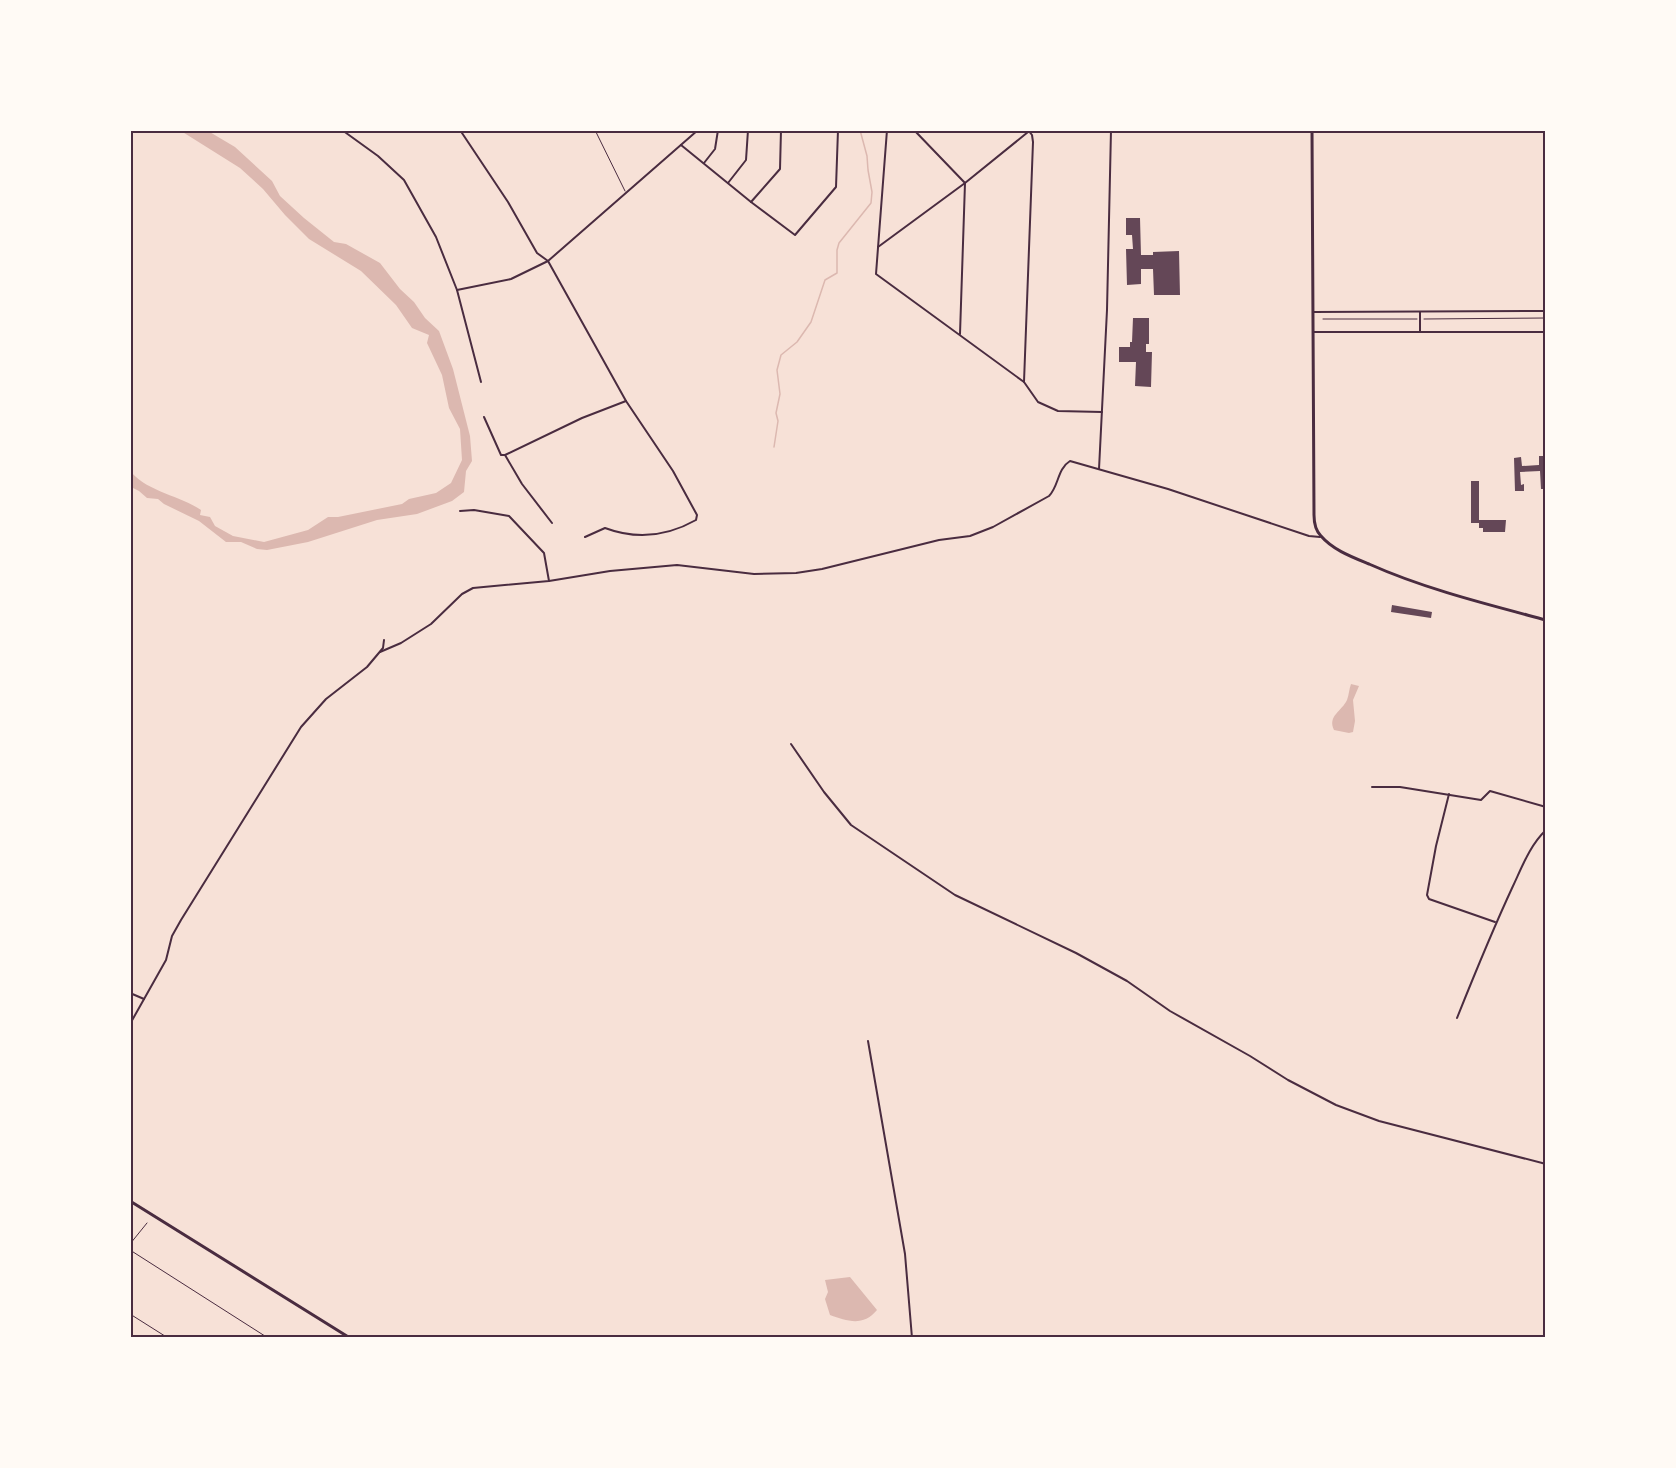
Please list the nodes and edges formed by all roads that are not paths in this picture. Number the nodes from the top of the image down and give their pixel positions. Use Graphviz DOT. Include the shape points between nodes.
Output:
graph roads {
  1 [pos="342,130"];
  2 [pos="460,130"];
  3 [pos="595,130"];
  4 [pos="698,130"];
  5 [pos="718,130"];
  6 [pos="748,130"];
  7 [pos="781,130"];
  8 [pos="838,130"];
  9 [pos="887,130"];
  10 [pos="914,130"];
  11 [pos="1111,130"];
  12 [pos="1312,130"];
  13 [pos="1029,131"];
  14 [pos="681,145"];
  15 [pos="704,163"];
  16 [pos="728,183"];
  17 [pos="965,183"];
  18 [pos="626,193"];
  19 [pos="751,202"];
  20 [pos="878,246"];
  21 [pos="548,261"];
  22 [pos="457,290"];
  23 [pos="1545,311"];
  24 [pos="1313,312"];
  25 [pos="1420,312"];
  26 [pos="1313,332"];
  27 [pos="1420,332"];
  28 [pos="1545,332"];
  29 [pos="960,336"];
  30 [pos="481,382"];
  31 [pos="1024,382"];
  32 [pos="626,401"];
  33 [pos="1102,412"];
  34 [pos="484,417"];
  35 [pos="505,455"];
  36 [pos="1099,468"];
  37 [pos="460,511"];
  38 [pos="552,523"];
  39 [pos="585,537"];
  40 [pos="1321,537"];
  41 [pos="549,581"];
  42 [pos="1545,620"];
  43 [pos="384,640"];
  44 [pos="380,652"];
  45 [pos="791,744"];
  46 [pos="1372,787"];
  47 [pos="1449,794"];
  48 [pos="1545,807"];
  49 [pos="1545,831"];
  50 [pos="1496,922"];
  51 [pos="130,993"];
  52 [pos="144,999"];
  53 [pos="1457,1018"];
  54 [pos="130,1024"];
  55 [pos="868,1041"];
  56 [pos="1545,1164"];
  57 [pos="130,1201"];
  58 [pos="147,1223"];
  59 [pos="130,1244"];
  60 [pos="130,1250"];
  61 [pos="130,1314"];
  62 [pos="168,1338"];
  63 [pos="268,1338"];
  64 [pos="350,1338"];
  65 [pos="912,1338"];
  1 -- 22 [label="street" via="404,180 436,237"];
  2 -- 21 [label="street" via="537,253"];
  3 -- 18 [label="lane"];
  4 -- 14 [label="street"];
  5 -- 15 [label="street" via="715,149"];
  6 -- 16 [label="street" via="746,160"];
  7 -- 19 [label="street" via="780,170"];
  8 -- 19 [label="street" via="836,187 795,236"];
  9 -- 20 [label="street"];
  10 -- 17 [label="street"];
  11 -- 33 [label="street"];
  12 -- 24 [label="main road"];
  13 -- 17 [label="street"];
  13 -- 31 [label="street" via="1033,142"];
  14 -- 15 [label="street"];
  14 -- 18 [label="street"];
  15 -- 16 [label="street"];
  16 -- 19 [label="street"];
  17 -- 20 [label="street"];
  17 -- 29 [label="street"];
  18 -- 21 [label="street"];
  20 -- 29 [label="street" via="876,274"];
  21 -- 22 [label="street" via="511,279"];
  21 -- 32 [label="street"];
  22 -- 30 [label="street"];
  23 -- 25 [label="street"];
  24 -- 25 [label="street"];
  24 -- 26 [label="main road"];
  25 -- 27 [label="street"];
  26 -- 27 [label="street"];
  26 -- 40 [label="main road" via="1314,523"];
  27 -- 28 [label="street"];
  29 -- 31 [label="street"];
  31 -- 33 [label="street" via="1038,402 1058,411"];
  32 -- 35 [label="street"];
  32 -- 39 [label="street" via="674,471 696,520 659,534 633,536 605,528"];
  33 -- 36 [label="street"];
  34 -- 35 [label="street" via="501,455"];
  35 -- 38 [label="street"];
  36 -- 40 [label="street"];
  36 -- 41 [label="street" via="1070,461 1062,468 1056,489 1049,496 982,532 822,569 754,574 680,565"];
  37 -- 41 [label="street" via="508,516 544,553"];
  40 -- 42 [label="main road" via="1347,555 1414,583"];
  41 -- 44 [label="street" via="473,588 430,624"];
  43 -- 44 [label="street"];
  44 -- 52 [label="street" via="326,699 301,728 181,920 166,960"];
  45 -- 56 [label="street" via="851,825 955,895 1127,981 1170,1011 1296,1085 1379,1121"];
  46 -- 47 [label="street"];
  47 -- 48 [label="street" via="1481,800 1490,791"];
  47 -- 50 [label="street" via="1427,896"];
  49 -- 50 [label="street" via="1525,860"];
  50 -- 53 [label="street"];
  51 -- 52 [label="street"];
  52 -- 54 [label="street"];
  55 -- 65 [label="street" via="905,1254"];
  57 -- 64 [label="main road"];
  58 -- 59 [label="lane"];
  60 -- 63 [label="lane"];
  61 -- 62 [label="lane"];
}
